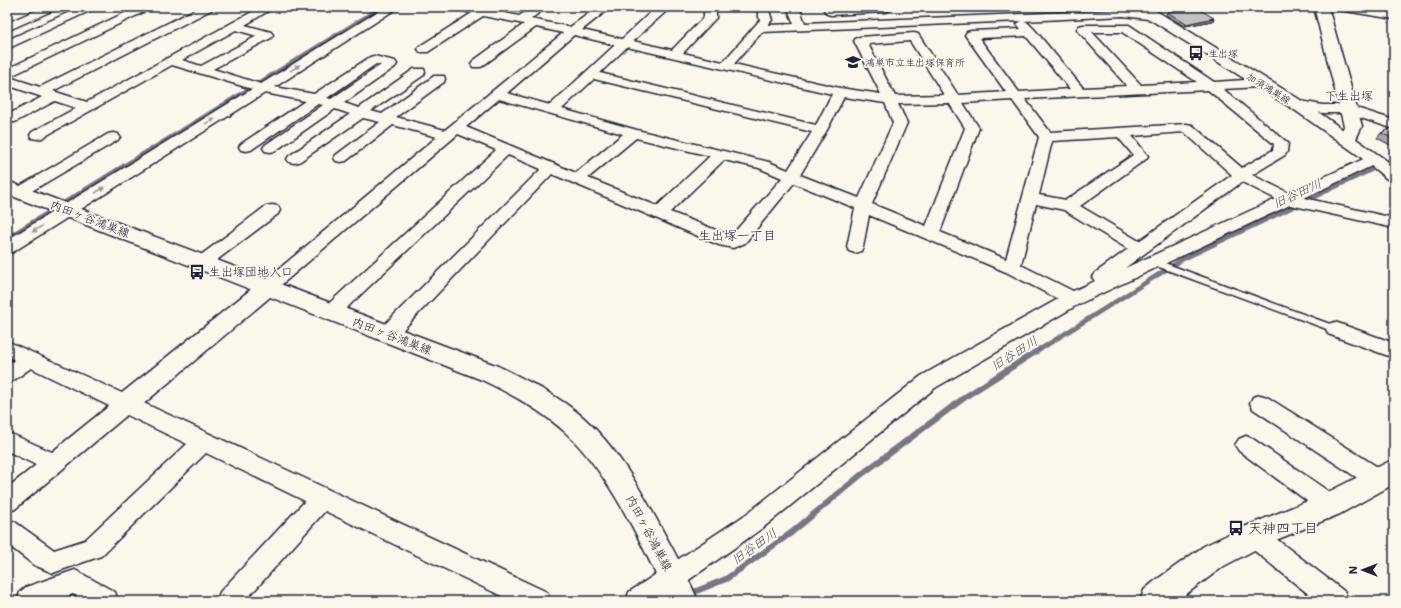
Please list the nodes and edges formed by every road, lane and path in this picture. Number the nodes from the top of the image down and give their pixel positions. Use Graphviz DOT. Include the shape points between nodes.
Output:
graph roads {
  1 [pos="52,7"];
  2 [pos="90,7"];
  3 [pos="146,7"];
  4 [pos="209,7"];
  5 [pos="241,7"];
  6 [pos="372,7"];
  7 [pos="393,7"];
  8 [pos="458,7"];
  9 [pos="540,7"];
  10 [pos="605,7"];
  11 [pos="665,7"];
  12 [pos="710,7"];
  13 [pos="762,7"];
  14 [pos="793,7"];
  15 [pos="828,7"];
  16 [pos="1140,7"];
  17 [pos="1321,7"];
  18 [pos="1340,7"];
  19 [pos="884,8"];
  20 [pos="265,9"];
  21 [pos="484,9"];
  22 [pos="361,14"];
  23 [pos="1394,16"];
  24 [pos="1017,17"];
  25 [pos="1156,17"];
  26 [pos="528,22"];
  27 [pos="893,23"];
  28 [pos="234,26"];
  29 [pos="7,27"];
  30 [pos="801,27"];
  31 [pos="757,29"];
  32 [pos="572,31"];
  33 [pos="1030,32"];
  34 [pos="623,42"];
  35 [pos="7,45"];
  36 [pos="424,49"];
  37 [pos="675,54"];
  38 [pos="171,61"];
  39 [pos="477,64"];
  40 [pos="726,66"];
  41 [pos="203,70"];
  42 [pos="419,72"];
  43 [pos="7,74"];
  44 [pos="590,74"];
  45 [pos="439,79"];
  46 [pos="7,81"];
  47 [pos="1260,83"];
  48 [pos="1210,85"];
  49 [pos="23,86"];
  50 [pos="262,88"];
  51 [pos="1137,89"];
  52 [pos="840,92"];
  53 [pos="1079,92"];
  54 [pos="7,94"];
  55 [pos="47,94"];
  56 [pos="496,94"];
  57 [pos="1016,96"];
  58 [pos="317,99"];
  59 [pos="954,99"];
  60 [pos="890,100"];
  61 [pos="334,103"];
  62 [pos="1295,104"];
  63 [pos="88,107"];
  64 [pos="1347,109"];
  65 [pos="553,110"];
  66 [pos="361,113"];
  67 [pos="10,120"];
  68 [pos="388,120"];
  69 [pos="1394,125"];
  70 [pos="820,130"];
  71 [pos="451,131"];
  72 [pos="1122,132"];
  73 [pos="633,133"];
  74 [pos="37,135"];
  75 [pos="113,137"];
  76 [pos="1046,137"];
  77 [pos="1348,139"];
  78 [pos="246,147"];
  79 [pos="270,148"];
  80 [pos="506,149"];
  81 [pos="721,154"];
  82 [pos="341,158"];
  83 [pos="294,159"];
  84 [pos="1375,159"];
  85 [pos="550,168"];
  86 [pos="1241,175"];
  87 [pos="1394,175"];
  88 [pos="792,176"];
  89 [pos="578,179"];
  90 [pos="14,190"];
  91 [pos="1030,198"];
  92 [pos="1289,200"];
  93 [pos="862,206"];
  94 [pos="1069,206"];
  95 [pos="272,210"];
  96 [pos="67,211"];
  97 [pos="659,213"];
  98 [pos="1394,223"];
  99 [pos="931,234"];
  100 [pos="855,247"];
  101 [pos="7,248"];
  102 [pos="1140,249"];
  103 [pos="203,262"];
  104 [pos="1154,262"];
  105 [pos="1012,268"];
  106 [pos="268,287"];
  107 [pos="1073,299"];
  108 [pos="330,312"];
  109 [pos="1335,329"];
  110 [pos="387,334"];
  111 [pos="7,348"];
  112 [pos="1394,351"];
  113 [pos="30,359"];
  114 [pos="7,375"];
  115 [pos="1260,403"];
  116 [pos="126,404"];
  117 [pos="7,441"];
  118 [pos="204,441"];
  119 [pos="1246,445"];
  120 [pos="54,463"];
  121 [pos="1386,475"];
  122 [pos="322,498"];
  123 [pos="7,502"];
  124 [pos="1330,505"];
  125 [pos="7,530"];
  126 [pos="1254,536"];
  127 [pos="673,578"];
  128 [pos="29,601"];
  129 [pos="106,601"];
  130 [pos="229,601"];
  131 [pos="538,601"];
  132 [pos="638,601"];
  133 [pos="683,601"];
  134 [pos="1155,601"];
  135 [pos="1336,601"];
  1 -- 29 [label="street"];
  2 -- 35 [label="street"];
  3 -- 43 [label="street"];
  4 -- 55 [label="street"];
  5 -- 20 [label="street"];
  6 -- 22 [label="street"];
  50 -- 7 [label="street, one-way"];
  8 -- 21 [label="street"];
  9 -- 26 [label="street"];
  10 -- 32 [label="street"];
  11 -- 34 [label="street"];
  12 -- 37 [label="street" via="710,18"];
  13 -- 31 [label="street" via="766,20"];
  14 -- 30 [label="street"];
  15 -- 19 [label="street" via="831,12"];
  16 -- 25 [label="main road, 加須鴻巣線"];
  17 -- 64 [label="main road"];
  18 -- 23 [label="street"];
  19 -- 27 [label="street"];
  20 -- 28 [label="street"];
  21 -- 26 [label="street"];
  21 -- 36 [label="street"];
  24 -- 25 [label="street" via="1123,13"];
  24 -- 27 [label="street"];
  24 -- 33 [label="street"];
  25 -- 47 [label="main road, 加須鴻巣線"];
  26 -- 32 [label="street"];
  26 -- 39 [label="street"];
  27 -- 30 [label="street"];
  28 -- 38 [label="street"];
  28 -- 41 [label="street" via="267,35"];
  30 -- 31 [label="street"];
  31 -- 40 [label="street"];
  32 -- 34 [label="street"];
  32 -- 56 [label="street"];
  33 -- 53 [label="street"];
  33 -- 57 [label="street" via="971,35"];
  34 -- 37 [label="street"];
  34 -- 44 [label="street"];
  37 -- 40 [label="street"];
  38 -- 41 [label="street"];
  38 -- 63 [label="street"];
  40 -- 52 [label="street"];
  41 -- 50 [label="street"];
  42 -- 66 [label="street"];
  44 -- 65 [label="street"];
  44 -- 70 [label="street"];
  45 -- 68 [label="street"];
  46 -- 49 [label="street"];
  47 -- 48 [label="street"];
  47 -- 62 [label="main road, 加須鴻巣線"];
  48 -- 51 [label="street"];
  48 -- 51 [label="street" via="1125,28 1083,29"];
  48 -- 86 [label="street" via="1281,143 1280,152"];
  49 -- 54 [label="street"];
  49 -- 55 [label="street"];
  50 -- 58 [label="street"];
  96 -- 50 [label="street, one-way"];
  51 -- 53 [label="street"];
  52 -- 60 [label="street"];
  52 -- 70 [label="street"];
  53 -- 57 [label="street"];
  55 -- 63 [label="street"];
  55 -- 67 [label="street"];
  56 -- 65 [label="street"];
  56 -- 71 [label="street"];
  57 -- 59 [label="street"];
  57 -- 76 [label="street"];
  58 -- 61 [label="street"];
  58 -- 61 [label="street" via="374,60 391,64"];
  58 -- 78 [label="street"];
  59 -- 60 [label="street"];
  59 -- 60 [label="street" via="914,38 860,41"];
  59 -- 99 [label="street" via="972,128"];
  60 -- 93 [label="street" via="900,123"];
  61 -- 66 [label="street"];
  61 -- 79 [label="street"];
  62 -- 64 [label="street" via="1322,109"];
  62 -- 77 [label="main road, 加須鴻巣線"];
  63 -- 74 [label="street"];
  64 -- 69 [label="street"];
  64 -- 77 [label="main road" via="1353,126"];
  65 -- 73 [label="street"];
  66 -- 68 [label="street"];
  66 -- 83 [label="street"];
  68 -- 71 [label="street"];
  68 -- 82 [label="street"];
  70 -- 88 [label="street"];
  71 -- 80 [label="street"];
  71 -- 106 [label="street"];
  72 -- 76 [label="street"];
  72 -- 86 [label="street" via="1187,128"];
  72 -- 94 [label="street" via="1141,156"];
  73 -- 81 [label="street"];
  73 -- 89 [label="street"];
  75 -- 90 [label="street"];
  76 -- 91 [label="street"];
  77 -- 84 [label="main road, 加須鴻巣線"];
  80 -- 85 [label="street"];
  80 -- 108 [label="street"];
  81 -- 88 [label="street" via="764,165"];
  81 -- 97 [label="street"];
  84 -- 87 [label="main road, 加須鴻巣線"];
  84 -- 92 [label="street"];
  85 -- 89 [label="street"];
  85 -- 110 [label="street"];
  86 -- 92 [label="street"];
  86 -- 102 [label="street"];
  88 -- 93 [label="street"];
  88 -- 97 [label="street" via="739,240 733,242"];
  89 -- 97 [label="street"];
  90 -- 96 [label="main road, 内田ヶ谷鴻巣線"];
  91 -- 94 [label="street"];
  91 -- 105 [label="street"];
  92 -- 98 [label="street"];
  92 -- 104 [label="street"];
  93 -- 99 [label="street"];
  93 -- 100 [label="street"];
  94 -- 102 [label="street"];
  95 -- 103 [label="street"];
  96 -- 101 [label="street, one-way"];
  96 -- 103 [label="main road, 内田ヶ谷鴻巣線"];
  99 -- 105 [label="street"];
  102 -- 107 [label="street"];
  103 -- 106 [label="main road, 内田ヶ谷鴻巣線"];
  104 -- 107 [label="street"];
  104 -- 109 [label="lane"];
  105 -- 107 [label="street"];
  106 -- 108 [label="main road, 内田ヶ谷鴻巣線"];
  106 -- 116 [label="main road"];
  107 -- 127 [label="street" via="928,382 756,520"];
  108 -- 110 [label="main road, 内田ヶ谷鴻巣線"];
  109 -- 112 [label="street"];
  110 -- 127 [label="main road, 内田ヶ谷鴻巣線" via="490,373 529,393 562,415 604,458 624,486"];
  111 -- 113 [label="street"];
  113 -- 114 [label="street"];
  113 -- 116 [label="street"];
  115 -- 121 [label="street"];
  116 -- 118 [label="street"];
  116 -- 120 [label="street"];
  117 -- 120 [label="street"];
  118 -- 122 [label="street"];
  118 -- 125 [label="street" via="93,548 53,562 42,557"];
  119 -- 124 [label="street"];
  120 -- 123 [label="street"];
  121 -- 124 [label="main road"];
  122 -- 130 [label="street"];
  122 -- 131 [label="street"];
  124 -- 126 [label="main road"];
  126 -- 134 [label="main road" via="1214,556"];
  126 -- 135 [label="street"];
  127 -- 132 [label="street"];
  127 -- 133 [label="main road, 内田ヶ谷鴻巣線"];
  128 -- 129 [label="street" via="35,596 75,582"];
}
